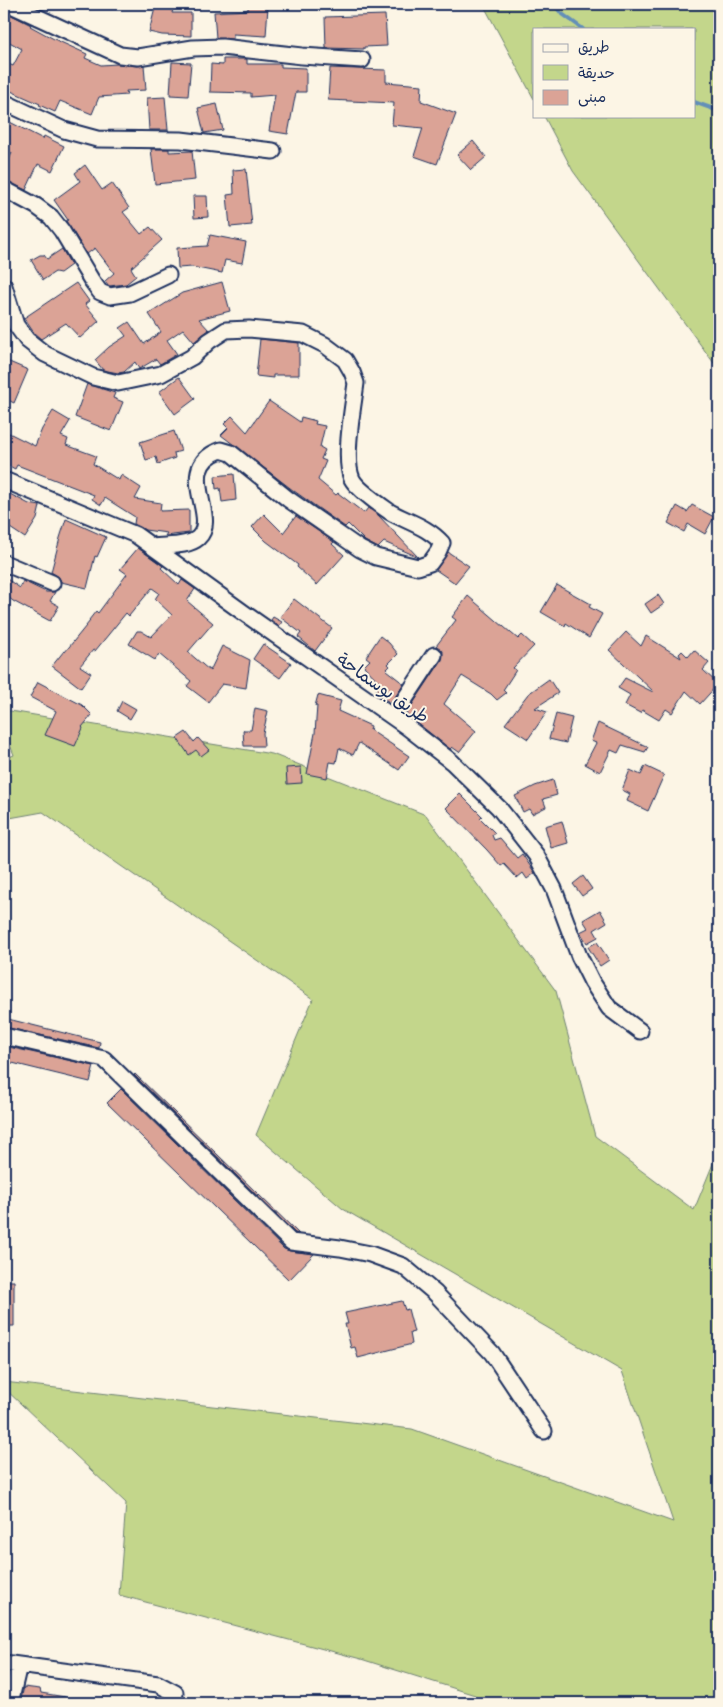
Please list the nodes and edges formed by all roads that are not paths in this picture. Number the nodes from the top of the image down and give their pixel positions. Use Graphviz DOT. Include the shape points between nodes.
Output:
graph roads {
  1 [pos="9,4"];
  2 [pos="362,60"];
  3 [pos="4,102"];
  4 [pos="274,151"];
  5 [pos="4,189"];
  6 [pos="168,275"];
  7 [pos="4,286"];
  8 [pos="4,480"];
  9 [pos="153,547"];
  10 [pos="4,563"];
  11 [pos="52,583"];
  12 [pos="434,655"];
  13 [pos="393,717"];
  14 [pos="640,1030"];
  15 [pos="4,1036"];
  16 [pos="544,1431"];
  17 [pos="11,1664"];
  18 [pos="10,1703"];
  19 [pos="174,1703"];
  1 -- 2 [label="street" via="120,55 138,57 192,48 222,47"];
  3 -- 4 [label="street" via="64,130 96,139 181,140"];
  5 -- 6 [label="street" via="51,217 100,292 110,296 130,293"];
  7 -- 9 [label="street" via="16,325 27,340 45,354 93,377 118,383 162,374 192,357 226,330 303,334 325,345 345,360 356,383 348,462 353,480 390,511 434,534 442,543 430,563 418,567 376,557 288,499 231,453 221,450 210,454 201,463 198,477 205,527 198,538 187,543"];
  8 -- 9 [label="street, طريق بوسماحة" via="136,535"];
  9 -- 13 [label="street, طريق بوسماحة"];
  10 -- 11 [label="street"];
  12 -- 13 [label="street"];
  13 -- 14 [label="street, طريق بوسماحة" via="452,762 498,808 536,855 554,889 592,982 609,1008"];
  15 -- 16 [label="street" via="104,1059 291,1242 370,1254 403,1266 435,1293 492,1353"];
  17 -- 18 [label="street"];
  17 -- 19 [label="street" via="158,1684 175,1693"];
}
